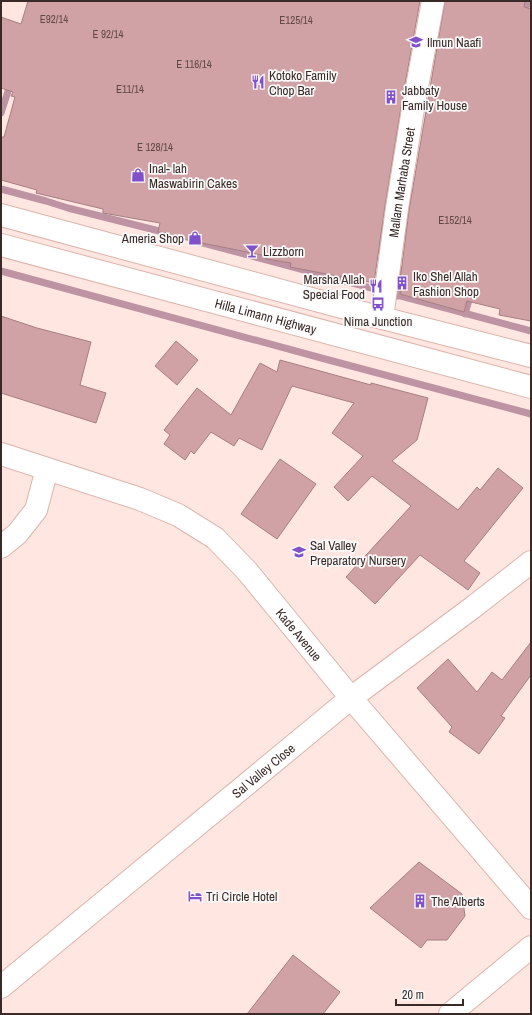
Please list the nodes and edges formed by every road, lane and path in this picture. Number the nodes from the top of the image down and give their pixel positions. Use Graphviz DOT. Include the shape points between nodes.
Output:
graph roads {
  1 [pos="433,1"];
  2 [pos="1,215"];
  3 [pos="1,245"];
  4 [pos="382,318"];
  5 [pos="531,356"];
  6 [pos="531,387"];
  7 [pos="1,454"];
  8 [pos="47,469"];
  9 [pos="1,547"];
  10 [pos="531,562"];
  11 [pos="351,698"];
  12 [pos="531,908"];
  13 [pos="531,947"];
  14 [pos="1,987"];
  15 [pos="450,1014"];
  1 -- 4 [label="street, Mallam Marhaba Street" via="414,103"];
  2 -- 4 [label="street"];
  3 -- 6 [label="street, Hilla Limann Highway"];
  4 -- 5 [label="street"];
  7 -- 8 [label="street, Kade Avenue"];
  8 -- 9 [label="street" via="36,510 17,534"];
  8 -- 11 [label="street, Kade Avenue" via="140,499 178,515 215,538 247,572"];
  10 -- 11 [label="street, Sal Valley Close"];
  11 -- 12 [label="street, Kade Avenue"];
  11 -- 14 [label="street, Sal Valley Close"];
  13 -- 15 [label="street"];
}
